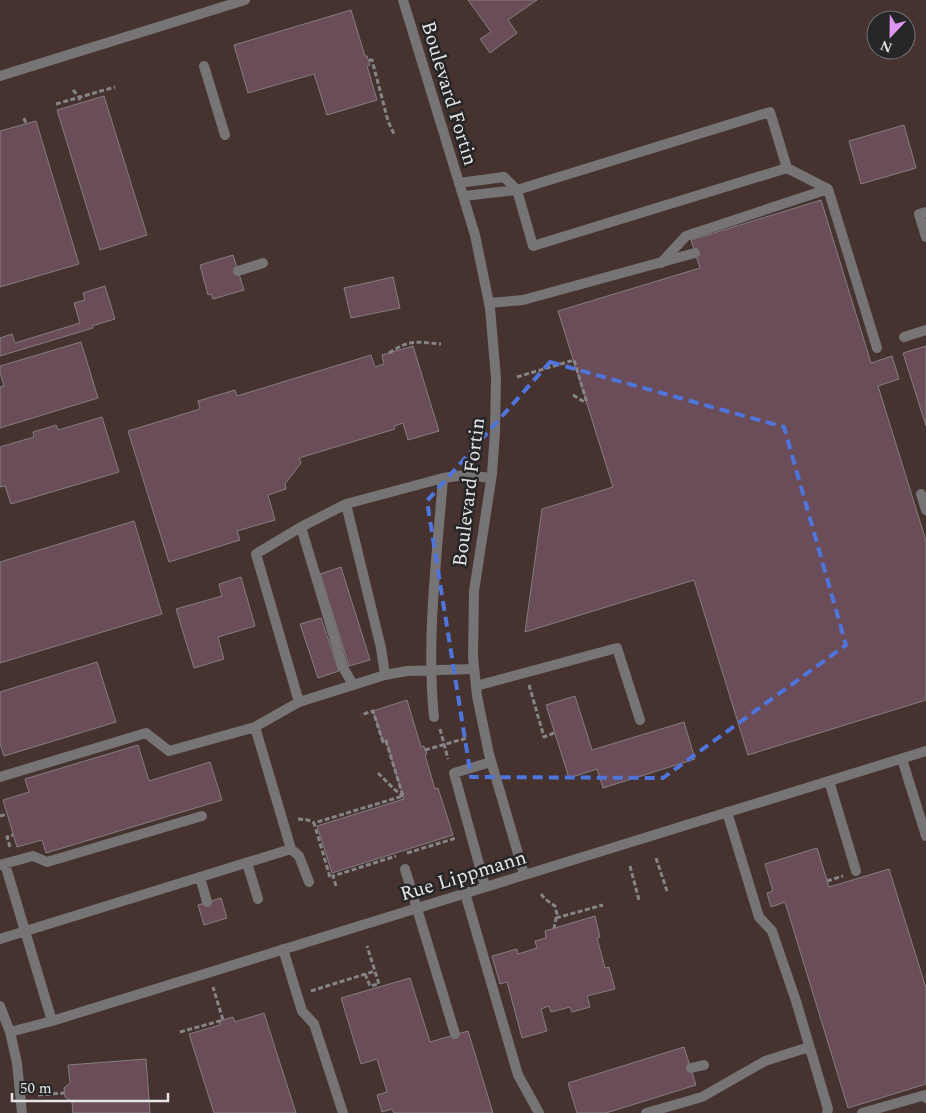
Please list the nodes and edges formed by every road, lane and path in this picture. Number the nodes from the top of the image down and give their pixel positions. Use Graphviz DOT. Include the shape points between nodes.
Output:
graph roads {
  1 [pos="245,0"];
  2 [pos="403,0"];
  3 [pos="369,60"];
  4 [pos="204,66"];
  5 [pos="0,76"];
  6 [pos="115,88"];
  7 [pos="73,90"];
  8 [pos="79,97"];
  9 [pos="80,103"];
  10 [pos="56,104"];
  11 [pos="24,118"];
  12 [pos="26,124"];
  13 [pos="394,134"];
  14 [pos="225,135"];
  15 [pos="787,168"];
  16 [pos="459,182"];
  17 [pos="828,189"];
  18 [pos="517,190"];
  19 [pos="464,196"];
  20 [pos="926,212"];
  21 [pos="926,238"];
  22 [pos="695,253"];
  23 [pos="263,263"];
  24 [pos="661,263"];
  25 [pos="238,271"];
  26 [pos="489,303"];
  27 [pos="926,330"];
  28 [pos="904,337"];
  29 [pos="441,344"];
  30 [pos="877,348"];
  31 [pos="389,353"];
  32 [pos="517,377"];
  33 [pos="574,395"];
  34 [pos="443,478"];
  35 [pos="491,478"];
  36 [pos="921,494"];
  37 [pos="346,504"];
  38 [pos="926,510"];
  39 [pos="301,527"];
  40 [pos="474,669"];
  41 [pos="431,671"];
  42 [pos="526,674"];
  43 [pos="385,675"];
  44 [pos="353,685"];
  45 [pos="476,686"];
  46 [pos="300,702"];
  47 [pos="361,714"];
  48 [pos="640,720"];
  49 [pos="436,721"];
  50 [pos="255,726"];
  51 [pos="554,733"];
  52 [pos="467,738"];
  53 [pos="444,744"];
  54 [pos="425,750"];
  55 [pos="926,751"];
  56 [pos="902,758"];
  57 [pos="448,759"];
  58 [pos="491,762"];
  59 [pos="378,773"];
  60 [pos="0,777"];
  61 [pos="829,781"];
  62 [pos="403,796"];
  63 [pos="727,812"];
  64 [pos="0,814"];
  65 [pos="7,814"];
  66 [pos="202,816"];
  67 [pos="13,835"];
  68 [pos="926,836"];
  69 [pos="453,839"];
  70 [pos="10,849"];
  71 [pos="291,849"];
  72 [pos="656,858"];
  73 [pos="247,862"];
  74 [pos="3,864"];
  75 [pos="630,866"];
  76 [pos="405,868"];
  77 [pos="856,871"];
  78 [pos="524,874"];
  79 [pos="330,876"];
  80 [pos="842,876"];
  81 [pos="200,877"];
  82 [pos="827,881"];
  83 [pos="309,882"];
  84 [pos="336,886"];
  85 [pos="485,886"];
  86 [pos="465,892"];
  87 [pos="667,892"];
  88 [pos="541,894"];
  89 [pos="258,899"];
  90 [pos="639,900"];
  91 [pos="207,902"];
  92 [pos="603,905"];
  93 [pos="417,907"];
  94 [pos="556,918"];
  95 [pos="554,928"];
  96 [pos="25,932"];
  97 [pos="0,939"];
  98 [pos="368,946"];
  99 [pos="283,949"];
  100 [pos="375,971"];
  101 [pos="366,974"];
  102 [pos="308,992"];
  103 [pos="215,994"];
  104 [pos="1,1011"];
  105 [pos="52,1021"];
  106 [pos="10,1032"];
  107 [pos="180,1032"];
  108 [pos="455,1034"];
  109 [pos="810,1047"];
  110 [pos="704,1064"];
  111 [pos="691,1068"];
  112 [pos="64,1093"];
  113 [pos="38,1095"];
  114 [pos="926,1098"];
  115 [pos="658,1111"];
  116 [pos="22,1113"];
  117 [pos="343,1113"];
  118 [pos="539,1113"];
  119 [pos="646,1113"];
  120 [pos="827,1113"];
  121 [pos="862,1113"];
  1 -- 5 [label="street"];
  2 -- 16 [label="street, Boulevard Fortin"];
  3 -- 13 [label="path" via="372,60"];
  4 -- 14 [label="street"];
  6 -- 8 [label="path"];
  7 -- 8 [label="path"];
  8 -- 9 [label="path"];
  8 -- 10 [label="path"];
  11 -- 12 [label="path"];
  15 -- 17 [label="street"];
  15 -- 18 [label="street" via="770,112"];
  15 -- 18 [label="street" via="533,246"];
  16 -- 18 [label="street" via="504,177"];
  16 -- 19 [label="street, Boulevard Fortin"];
  17 -- 24 [label="street" via="686,236"];
  17 -- 30 [label="street"];
  18 -- 19 [label="street"];
  19 -- 26 [label="street, Boulevard Fortin"];
  20 -- 21 [label="street" via="919,214"];
  22 -- 24 [label="street"];
  23 -- 25 [label="street"];
  24 -- 26 [label="street" via="523,300"];
  26 -- 35 [label="street, Boulevard Fortin" via="496,388"];
  27 -- 28 [label="street"];
  29 -- 31 [label="path" via="413,341"];
  32 -- 33 [label="path" via="574,360 587,403"];
  34 -- 35 [label="street" via="465,475"];
  34 -- 37 [label="street"];
  34 -- 41 [label="street"];
  35 -- 40 [label="street, Boulevard Fortin" via="474,591"];
  36 -- 38 [label="street"];
  37 -- 39 [label="street"];
  37 -- 43 [label="street"];
  39 -- 44 [label="street" via="343,667"];
  39 -- 46 [label="street" via="256,554"];
  40 -- 41 [label="street"];
  40 -- 45 [label="street, Boulevard Fortin"];
  41 -- 43 [label="street"];
  41 -- 49 [label="street"];
  42 -- 45 [label="street"];
  42 -- 48 [label="street" via="617,648"];
  42 -- 51 [label="path" via="544,736"];
  43 -- 44 [label="street"];
  44 -- 46 [label="street"];
  45 -- 58 [label="street, Boulevard Fortin"];
  46 -- 50 [label="street"];
  47 -- 62 [label="path" via="373,711"];
  49 -- 53 [label="path"];
  50 -- 60 [label="street" via="169,751 146,733"];
  50 -- 71 [label="street"];
  52 -- 53 [label="path"];
  53 -- 54 [label="path"];
  53 -- 57 [label="path"];
  55 -- 56 [label="street, Rue Lippmann"];
  56 -- 61 [label="street, Rue Lippmann"];
  56 -- 68 [label="street"];
  58 -- 78 [label="street, Boulevard Fortin"];
  58 -- 85 [label="street" via="454,774"];
  59 -- 62 [label="path"];
  61 -- 63 [label="street, Rue Lippmann"];
  61 -- 77 [label="street"];
  62 -- 79 [label="path" via="314,823"];
  63 -- 78 [label="street, Rue Lippmann"];
  63 -- 109 [label="street" via="759,917 772,931"];
  64 -- 65 [label="path"];
  66 -- 74 [label="street" via="47,862 33,856"];
  67 -- 70 [label="path" via="7,837"];
  69 -- 84 [label="path" via="333,876"];
  71 -- 73 [label="street"];
  71 -- 83 [label="street" via="299,856"];
  72 -- 87 [label="path"];
  73 -- 81 [label="street"];
  73 -- 89 [label="street"];
  74 -- 96 [label="street"];
  75 -- 90 [label="path"];
  76 -- 93 [label="street"];
  78 -- 85 [label="street, Rue Lippmann"];
  80 -- 82 [label="path"];
  81 -- 91 [label="street"];
  81 -- 96 [label="street"];
  85 -- 86 [label="street, Rue Lippmann"];
  86 -- 93 [label="street, Rue Lippmann"];
  86 -- 118 [label="street" via="518,1075"];
  88 -- 94 [label="path" via="555,906"];
  92 -- 94 [label="path"];
  93 -- 99 [label="street, Rue Lippmann"];
  93 -- 108 [label="street"];
  94 -- 95 [label="path"];
  96 -- 97 [label="street"];
  96 -- 105 [label="street"];
  98 -- 100 [label="path"];
  99 -- 105 [label="street, Rue Lippmann"];
  99 -- 117 [label="street" via="302,1011 314,1024"];
  100 -- 101 [label="path"];
  100 -- 101 [label="path" via="379,984 375,986 370,986"];
  101 -- 102 [label="path"];
  103 -- 107 [label="path" via="223,1020"];
  104 -- 106 [label="street"];
  105 -- 106 [label="street, Rue Lippmann"];
  106 -- 116 [label="street"];
  109 -- 115 [label="street" via="765,1061 702,1097"];
  109 -- 120 [label="street"];
  110 -- 111 [label="street"];
  112 -- 113 [label="path"];
  114 -- 121 [label="street" via="925,1095"];
  115 -- 119 [label="street"];
}
